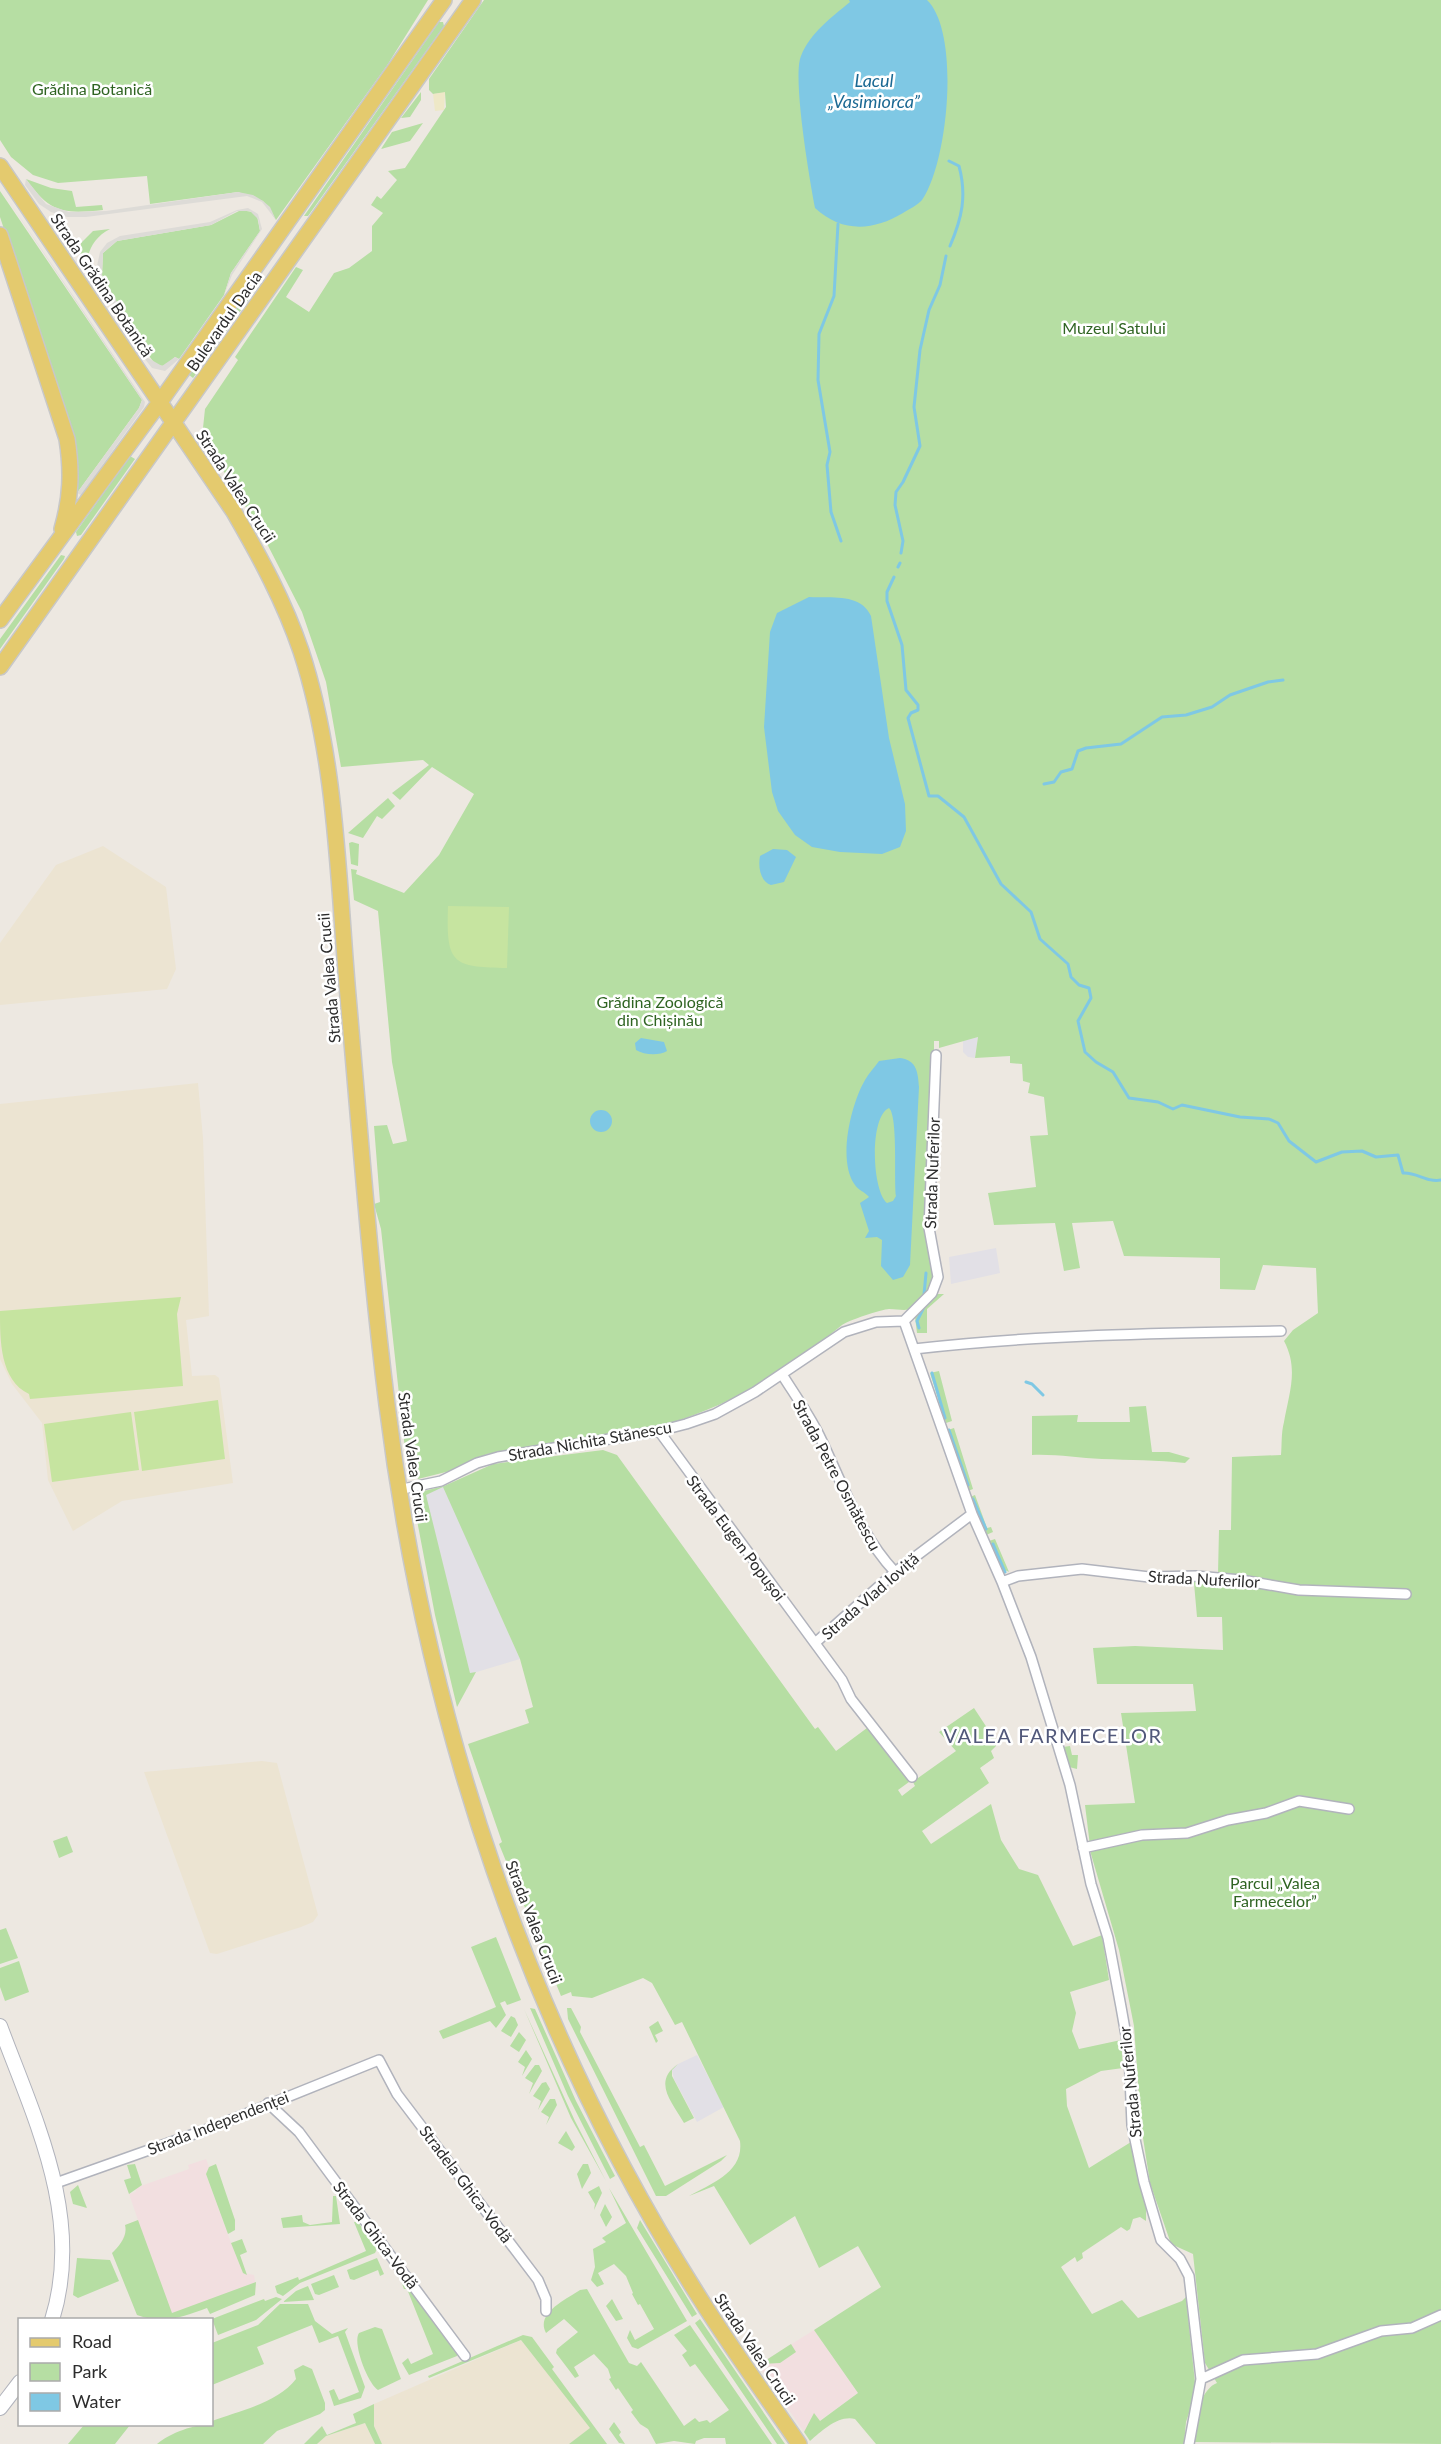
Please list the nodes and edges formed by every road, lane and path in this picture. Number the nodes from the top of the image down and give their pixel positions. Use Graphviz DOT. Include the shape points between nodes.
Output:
graph roads {
  1 [pos="473,0"];
  2 [pos="441,5"];
  3 [pos="456,25"];
  4 [pos="0,166"];
  5 [pos="0,235"];
  6 [pos="160,402"];
  7 [pos="175,424"];
  8 [pos="60,536"];
  9 [pos="80,554"];
  10 [pos="0,620"];
  11 [pos="1,667"];
  12 [pos="936,1054"];
  13 [pos="904,1321"];
  14 [pos="1281,1331"];
  15 [pos="914,1349"];
  16 [pos="783,1376"];
  17 [pos="659,1431"];
  18 [pos="398,1491"];
  19 [pos="972,1514"];
  20 [pos="895,1572"];
  21 [pos="1002,1582"];
  22 [pos="1406,1594"];
  23 [pos="815,1643"];
  24 [pos="912,1777"];
  25 [pos="1349,1809"];
  26 [pos="1083,1848"];
  27 [pos="0,2026"];
  28 [pos="379,2060"];
  29 [pos="268,2103"];
  30 [pos="56,2183"];
  31 [pos="546,2311"];
  32 [pos="1441,2315"];
  33 [pos="52,2318"];
  34 [pos="465,2356"];
  35 [pos="1201,2379"];
  36 [pos="18,2385"];
  37 [pos="0,2408"];
  38 [pos="800,2444"];
  39 [pos="1189,2444"];
  1 -- 3 [label="main road, Bulevardul Dacia"];
  2 -- 3 [label="main road"];
  2 -- 6 [label="main road, Bulevardul Dacia"];
  3 -- 7 [label="main road, Bulevardul Dacia"];
  4 -- 6 [label="main road, Strada Grădina Botanică"];
  5 -- 8 [label="main road" via="66,439 70,495"];
  6 -- 7 [label="main road, Strada Grădina Botanică"];
  6 -- 8 [label="main road, Bulevardul Dacia"];
  7 -- 9 [label="main road, Bulevardul Dacia"];
  7 -- 18 [label="main road, Strada Valea Crucii" via="262,560 285,609 312,688 330,788 372,1266"];
  8 -- 9 [label="main road"];
  8 -- 10 [label="main road, Bulevardul Dacia"];
  9 -- 11 [label="main road, Bulevardul Dacia"];
  12 -- 13 [label="street, Strada Nuferilor" via="929,1228 938,1276 932,1293"];
  13 -- 15 [label="street, Strada Nuferilor"];
  13 -- 16 [label="street, Strada Nichita Stănescu" via="876,1322 844,1332"];
  14 -- 15 [label="street" via="1117,1333 1002,1339"];
  15 -- 19 [label="street, Strada Nuferilor"];
  16 -- 17 [label="street, Strada Nichita Stănescu" via="715,1414"];
  16 -- 20 [label="street, Strada Petre Osmătescu" via="818,1433 865,1534"];
  17 -- 18 [label="street, Strada Nichita Stănescu" via="498,1457 441,1481"];
  17 -- 23 [label="street, Strada Eugen Popușoi"];
  18 -- 38 [label="main road, Strada Valea Crucii" via="436,1677 466,1787 522,1946 590,2101 649,2212 699,2297"];
  19 -- 20 [label="street, Strada Vlad Ioviță"];
  19 -- 21 [label="street, Strada Nuferilor"];
  20 -- 23 [label="street, Strada Vlad Ioviță"];
  21 -- 22 [label="street, Strada Nuferilor" via="1018,1576 1082,1569 1149,1577 1241,1580 1321,1592"];
  21 -- 26 [label="street, Strada Nuferilor" via="1052,1722"];
  23 -- 24 [label="street, Strada Vlad Ioviță" via="851,1699"];
  25 -- 26 [label="street" via="1299,1801 1187,1833 1124,1838"];
  26 -- 35 [label="street, Strada Nuferilor" via="1108,1938 1121,2007 1129,2052 1132,2125 1142,2172 1161,2240 1180,2259 1189,2276"];
  27 -- 30 [label="main road"];
  28 -- 29 [label="street, Strada Independenței"];
  28 -- 31 [label="street, Stradela Ghica-Vodă" via="397,2094 538,2280"];
  29 -- 30 [label="street, Strada Independenței"];
  29 -- 34 [label="street, Strada Ghica-Vodă" via="299,2132"];
  30 -- 33 [label="main road" via="63,2267"];
  32 -- 35 [label="street" via="1412,2328 1381,2331 1317,2354 1243,2360"];
  35 -- 39 [label="street, Strada Nuferilor"];
  36 -- 37 [label="main road"];
}
